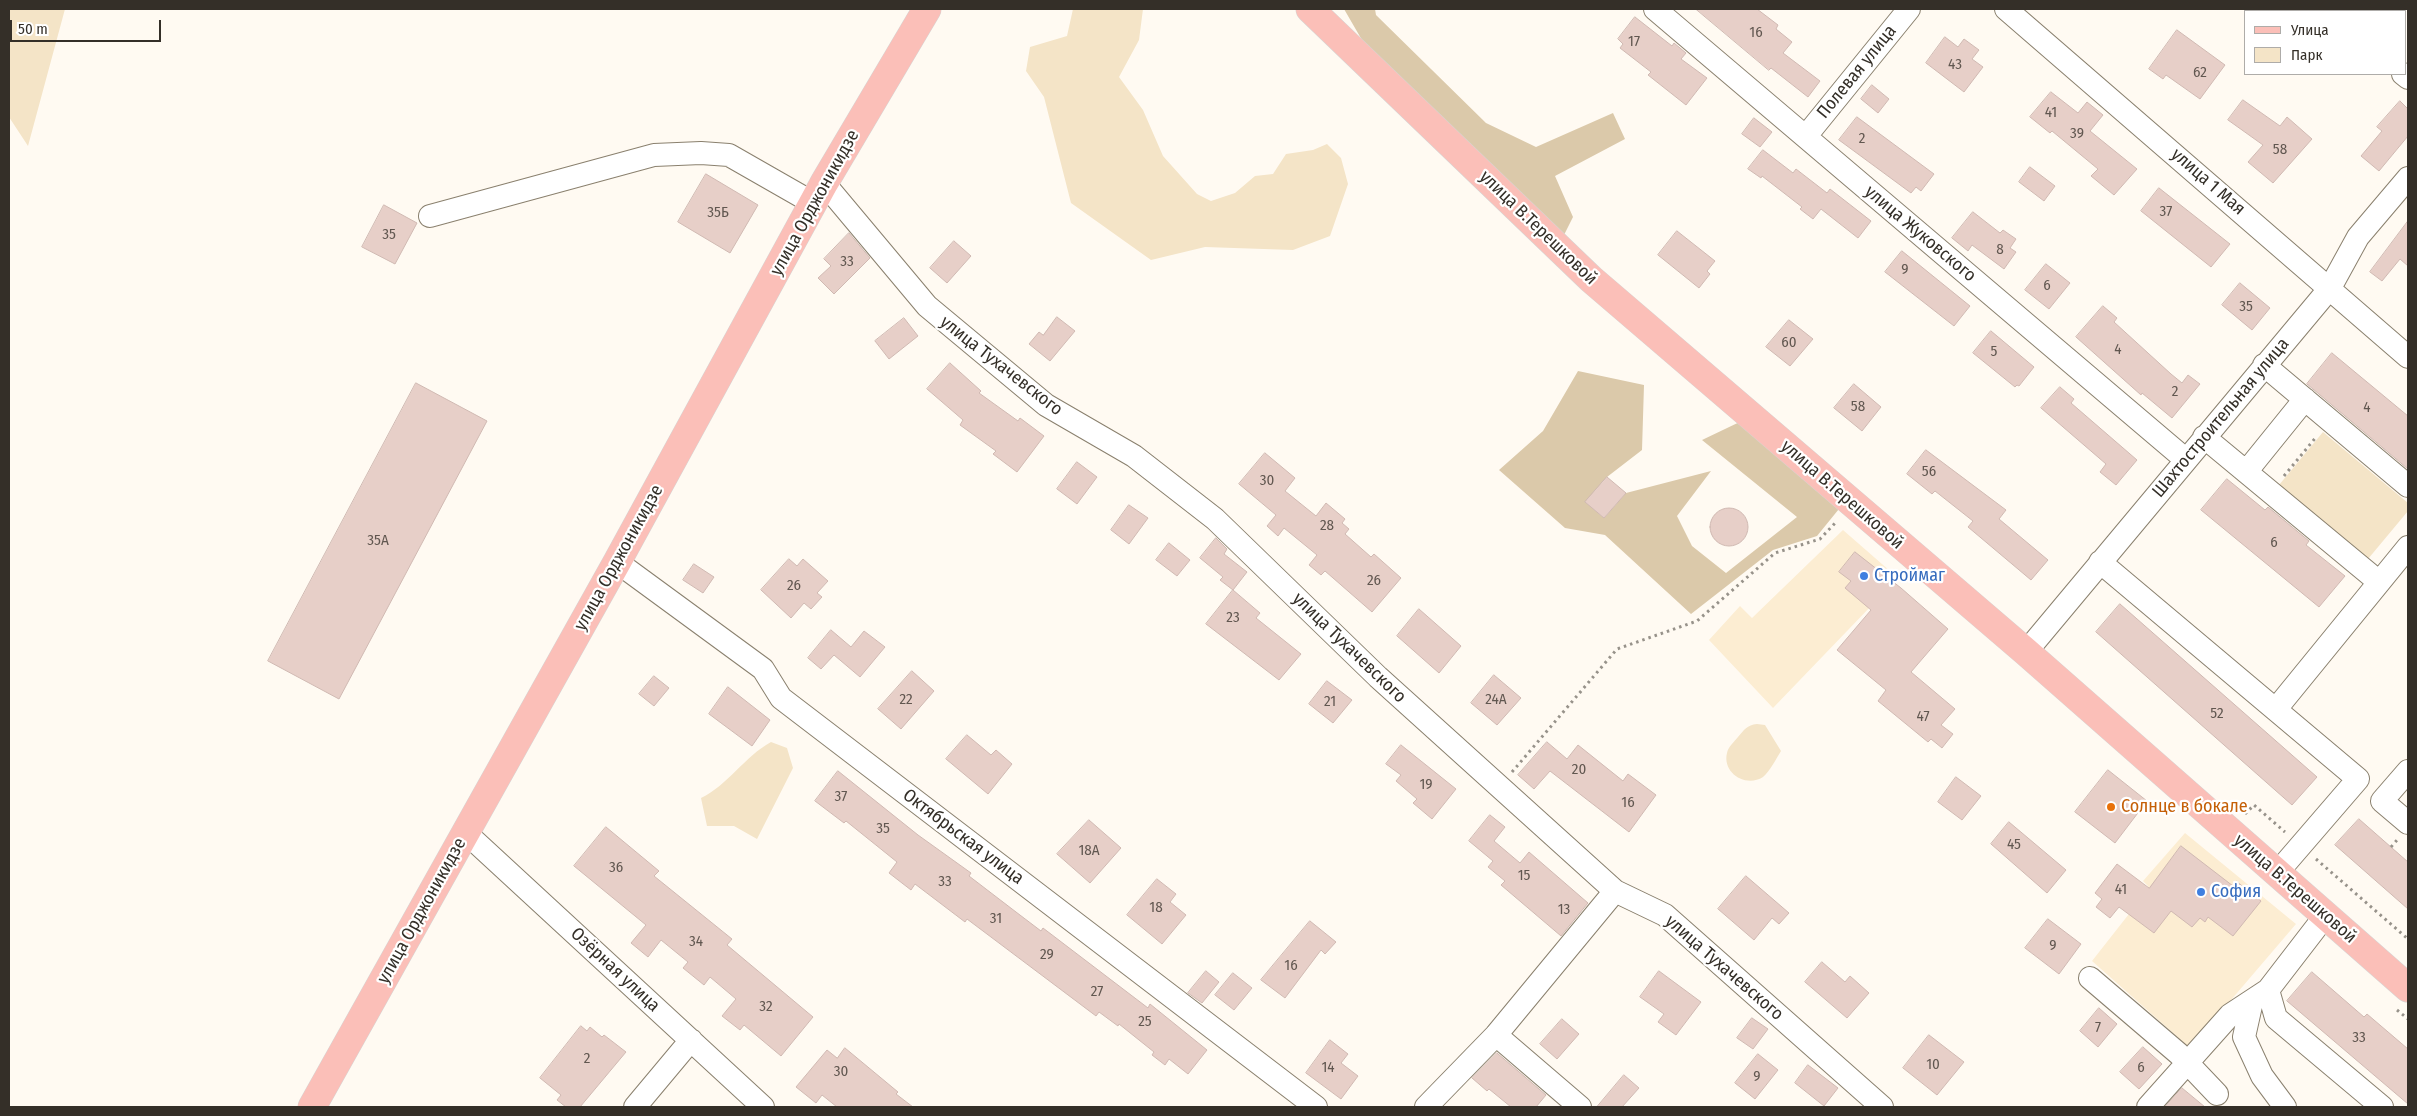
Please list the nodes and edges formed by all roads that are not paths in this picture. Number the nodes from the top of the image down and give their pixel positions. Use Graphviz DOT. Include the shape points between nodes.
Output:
graph roads {
  1 [pos="927,9"];
  2 [pos="1310,9"];
  3 [pos="1655,9"];
  4 [pos="1909,9"];
  5 [pos="2006,9"];
  6 [pos="1806,136"];
  7 [pos="2408,178"];
  8 [pos="819,193"];
  9 [pos="430,216"];
  10 [pos="2330,288"];
  11 [pos="2408,357"];
  12 [pos="2264,365"];
  13 [pos="2305,399"];
  14 [pos="2204,437"];
  15 [pos="2185,459"];
  16 [pos="2246,472"];
  17 [pos="2408,486"];
  18 [pos="2408,547"];
  19 [pos="617,562"];
  20 [pos="2100,562"];
  21 [pos="2379,582"];
  22 [pos="2026,652"];
  23 [pos="2276,709"];
  24 [pos="2408,770"];
  25 [pos="2358,779"];
  26 [pos="2382,801"];
  27 [pos="2408,823"];
  28 [pos="466,833"];
  29 [pos="2277,873"];
  30 [pos="1615,891"];
  31 [pos="2326,916"];
  32 [pos="2090,978"];
  33 [pos="2260,996"];
  34 [pos="2401,998"];
  35 [pos="1496,1035"];
  36 [pos="691,1040"];
  37 [pos="2186,1063"];
  38 [pos="2217,1094"];
  39 [pos="312,1107"];
  40 [pos="635,1107"];
  41 [pos="763,1107"];
  42 [pos="1316,1107"];
  43 [pos="1426,1107"];
  44 [pos="1580,1107"];
  45 [pos="1882,1107"];
  46 [pos="2148,1107"];
  47 [pos="2285,1107"];
  48 [pos="2382,1107"];
  1 -- 8 [label="main road, улица Орджоникидзе"];
  2 -- 22 [label="main road, улица В.Терешковой" via="1591,279"];
  3 -- 6 [label="street, улица Жуковского"];
  4 -- 6 [label="street, Полевая улица"];
  5 -- 10 [label="street, улица 1 Мая"];
  6 -- 15 [label="street, улица Жуковского"];
  7 -- 10 [label="street, Шахтостроительная улица" via="2358,237"];
  8 -- 9 [label="street" via="729,155 654,155"];
  8 -- 19 [label="main road, улица Орджоникидзе"];
  8 -- 30 [label="street, улица Тухачевского" via="927,306 1046,405 1134,456 1215,519 1378,677"];
  10 -- 11 [label="street, улица 1 Мая"];
  10 -- 12 [label="street, Шахтостроительная улица"];
  12 -- 13 [label="street"];
  12 -- 14 [label="street, Шахтостроительная улица"];
  13 -- 16 [label="street"];
  13 -- 17 [label="street"];
  14 -- 15 [label="street, Шахтостроительная улица"];
  14 -- 16 [label="street"];
  15 -- 20 [label="street, Шахтостроительная улица"];
  16 -- 21 [label="street"];
  18 -- 21 [label="street"];
  19 -- 28 [label="main road, улица Орджоникидзе"];
  19 -- 42 [label="street, Октябрьская улица" via="763,669 781,698"];
  20 -- 22 [label="street, Шахтостроительная улица"];
  20 -- 23 [label="street"];
  21 -- 23 [label="street"];
  22 -- 29 [label="main road, улица В.Терешковой"];
  23 -- 25 [label="street"];
  24 -- 26 [label="street"];
  25 -- 26 [label="street"];
  25 -- 29 [label="street"];
  26 -- 27 [label="street"];
  28 -- 36 [label="street, Озёрная улица"];
  28 -- 39 [label="main road, улица Орджоникидзе"];
  29 -- 31 [label="main road, улица В.Терешковой"];
  30 -- 35 [label="street"];
  30 -- 45 [label="street, улица Тухачевского" via="1665,915"];
  31 -- 33 [label="street"];
  31 -- 34 [label="main road, улица В.Терешковой"];
  32 -- 37 [label="street"];
  33 -- 37 [label="street" via="2230,1015"];
  33 -- 47 [label="street" via="2244,1037 2262,1076"];
  33 -- 48 [label="street" via="2276,1018"];
  35 -- 43 [label="street"];
  35 -- 44 [label="street"];
  36 -- 40 [label="street"];
  36 -- 41 [label="street, Озёрная улица"];
  37 -- 38 [label="street"];
  37 -- 46 [label="street"];
}
